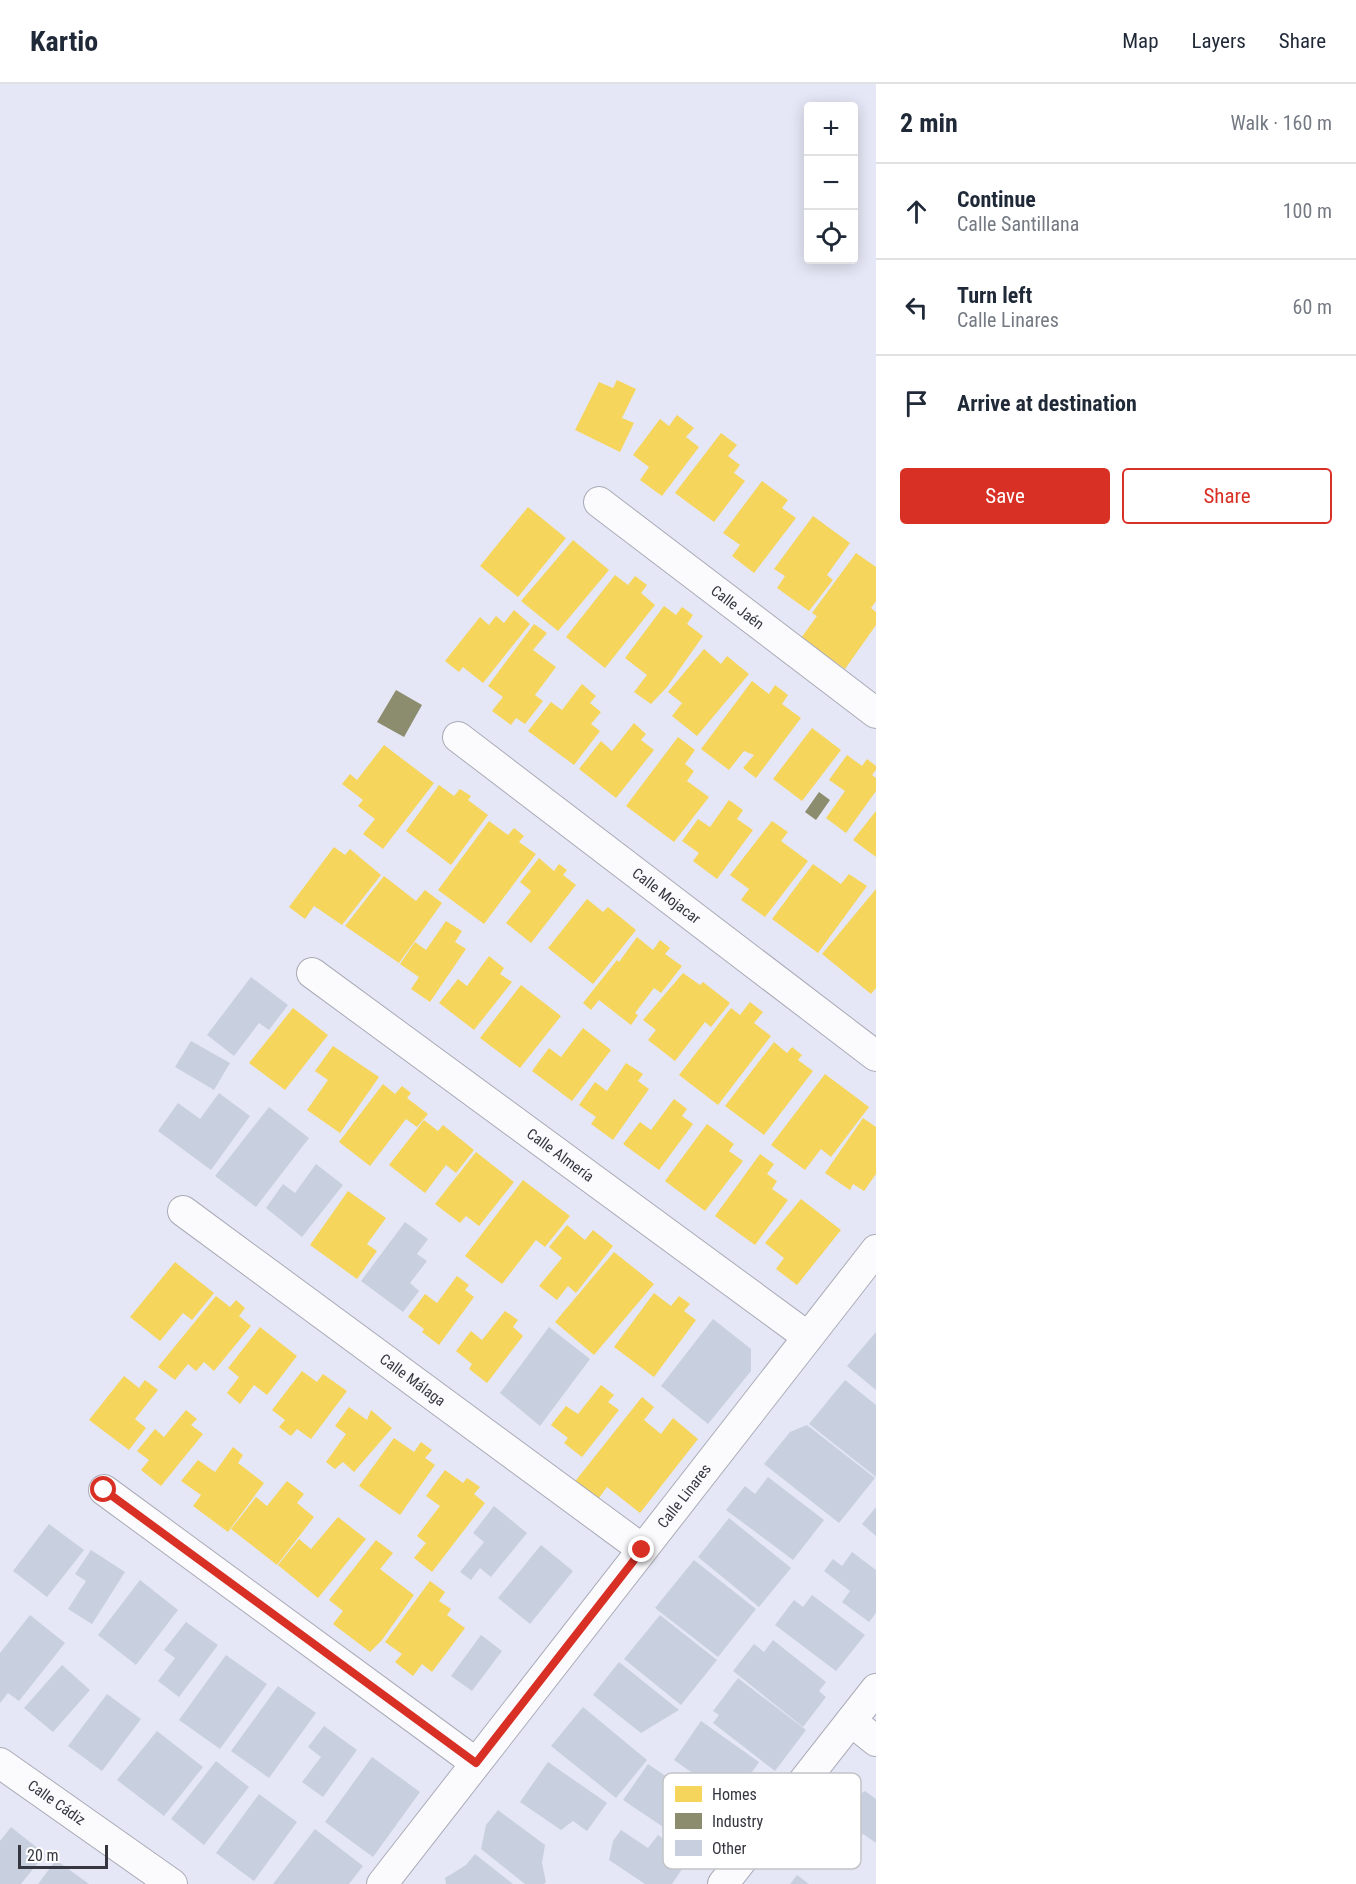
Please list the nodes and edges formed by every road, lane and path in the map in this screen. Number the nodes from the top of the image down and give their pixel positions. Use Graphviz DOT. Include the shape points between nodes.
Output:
graph roads {
  1 [pos="599,501"];
  2 [pos="876,713"];
  3 [pos="458,737"];
  4 [pos="312,972"];
  5 [pos="876,1056"];
  6 [pos="183,1211"];
  7 [pos="876,1250"];
  8 [pos="808,1337"];
  9 [pos="104,1490"];
  10 [pos="642,1550"];
  11 [pos="876,1689"];
  12 [pos="851,1721"];
  13 [pos="876,1741"];
  14 [pos="0,1763"];
  15 [pos="476,1763"];
  16 [pos="810,1773"];
  17 [pos="735,1869"];
  18 [pos="172,1884"];
  19 [pos="382,1884"];
  20 [pos="723,1884"];
  1 -- 2 [label="street, Calle Jaén"];
  3 -- 5 [label="street, Calle Mojacar"];
  4 -- 8 [label="street, Calle Almería"];
  6 -- 10 [label="street, Calle Málaga"];
  7 -- 8 [label="street, Calle Linares"];
  8 -- 10 [label="street, Calle Linares"];
  9 -- 15 [label="street"];
  10 -- 15 [label="street, Calle Linares"];
  11 -- 12 [label="street"];
  12 -- 13 [label="street"];
  12 -- 16 [label="street"];
  14 -- 18 [label="street, Calle Cádiz"];
  15 -- 19 [label="street, Calle Linares"];
  17 -- 20 [label="street"];
}
